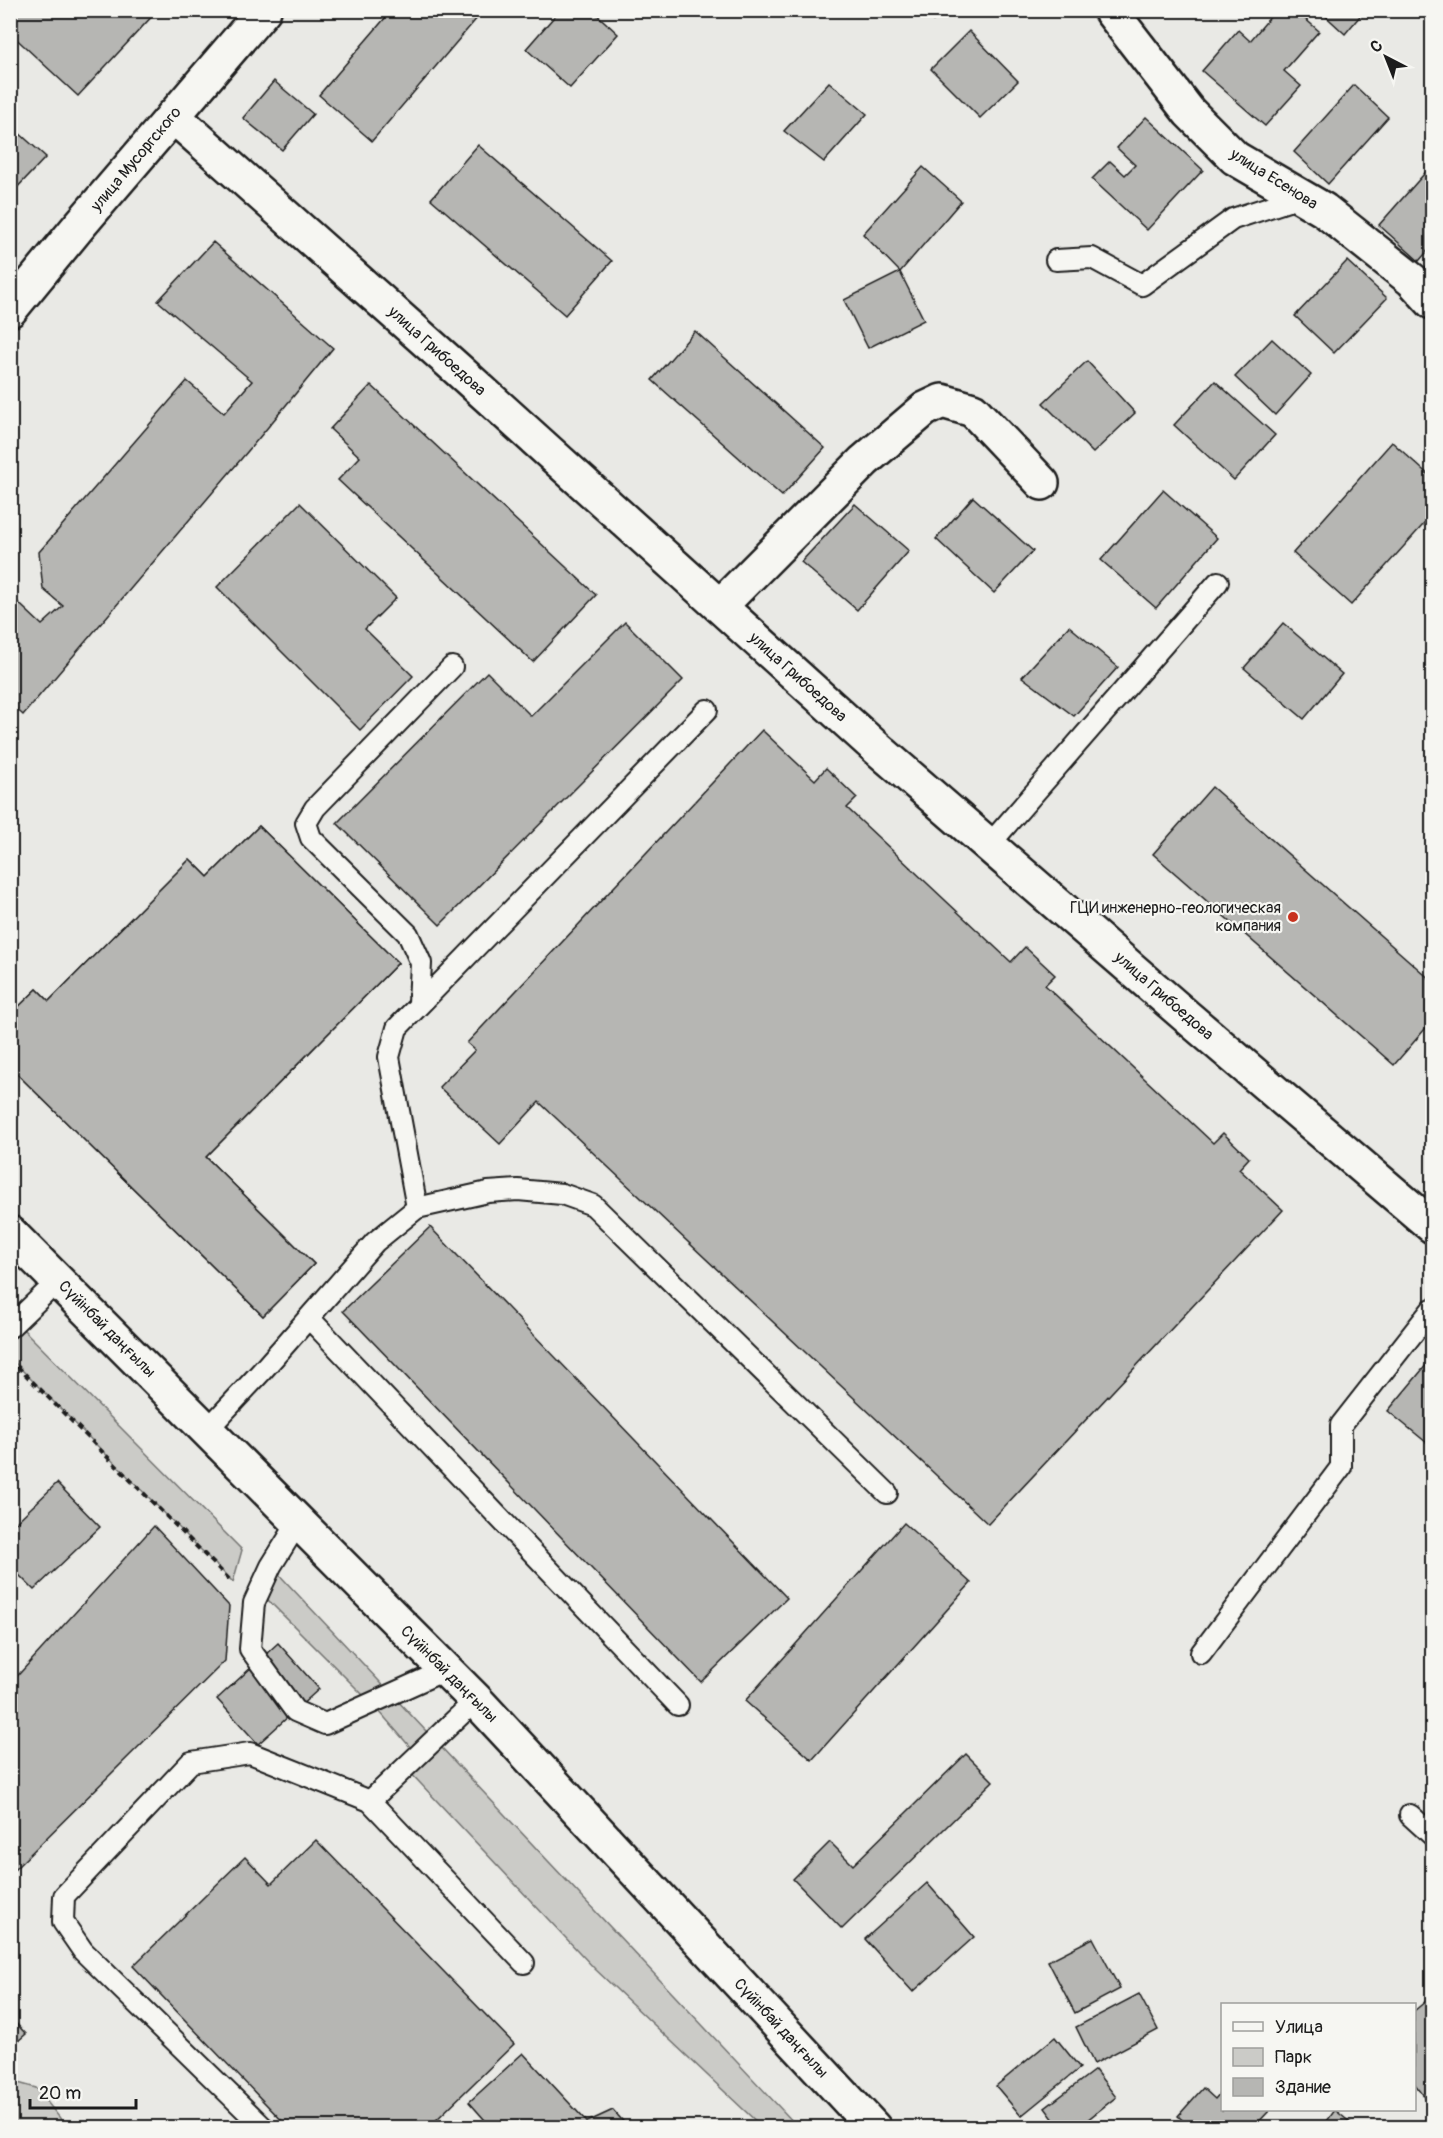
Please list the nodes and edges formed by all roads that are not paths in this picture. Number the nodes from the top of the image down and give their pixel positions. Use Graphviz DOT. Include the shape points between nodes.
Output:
graph roads {
  1 [pos="264,10"];
  2 [pos="1110,10"];
  3 [pos="172,116"];
  4 [pos="1300,197"];
  5 [pos="1056,260"];
  6 [pos="1430,294"];
  7 [pos="10,310"];
  8 [pos="1042,483"];
  9 [pos="1218,582"];
  10 [pos="720,606"];
  11 [pos="452,667"];
  12 [pos="707,710"];
  13 [pos="989,845"];
  14 [pos="419,1003"];
  15 [pos="417,1208"];
  16 [pos="1432,1226"];
  17 [pos="10,1233"];
  18 [pos="59,1280"];
  19 [pos="1432,1309"];
  20 [pos="309,1318"];
  21 [pos="10,1327"];
  22 [pos="207,1430"];
  23 [pos="886,1493"];
  24 [pos="299,1521"];
  25 [pos="1202,1653"];
  26 [pos="445,1670"];
  27 [pos="476,1700"];
  28 [pos="678,1705"];
  29 [pos="370,1801"];
  30 [pos="1410,1815"];
  31 [pos="1432,1835"];
  32 [pos="524,1963"];
  33 [pos="264,2127"];
  34 [pos="872,2127"];
  1 -- 3 [label="street, улица Мусоргского"];
  2 -- 4 [label="street, улица Есенова" via="1190,112 1235,158"];
  3 -- 7 [label="street, улица Мусоргского"];
  3 -- 10 [label="street, улица Грибоедова"];
  4 -- 5 [label="lane" via="1233,219 1142,285 1092,258"];
  4 -- 6 [label="street, улица Есенова" via="1324,210"];
  8 -- 10 [label="street" via="973,410 942,401 925,409 864,461"];
  9 -- 13 [label="lane"];
  10 -- 13 [label="street, улица Грибоедова"];
  11 -- 14 [label="lane" via="315,808 306,823 311,838 408,934 421,963"];
  12 -- 14 [label="lane"];
  13 -- 16 [label="street, улица Грибоедова"];
  14 -- 15 [label="lane" via="397,1028 389,1057"];
  15 -- 20 [label="lane" via="375,1242"];
  15 -- 23 [label="lane" via="488,1192 518,1190 562,1194 593,1205"];
  17 -- 18 [label="street, Сүйінбай даңғылы"];
  18 -- 21 [label="lane"];
  18 -- 22 [label="street, Сүйінбай даңғылы"];
  19 -- 25 [label="lane" via="1341,1425 1341,1467"];
  20 -- 22 [label="lane"];
  20 -- 28 [label="lane"];
  22 -- 24 [label="street, Сүйінбай даңғылы"];
  24 -- 26 [label="street, Сүйінбай даңғылы"];
  24 -- 26 [label="lane" via="254,1603 250,1649 295,1711 325,1724"];
  26 -- 27 [label="street, Сүйінбай даңғылы"];
  27 -- 29 [label="lane"];
  27 -- 34 [label="street, Сүйінбай даңғылы"];
  29 -- 32 [label="lane"];
  29 -- 33 [label="lane" via="250,1753 191,1762 64,1896 63,1922 83,1951"];
  30 -- 31 [label="lane"];
}
